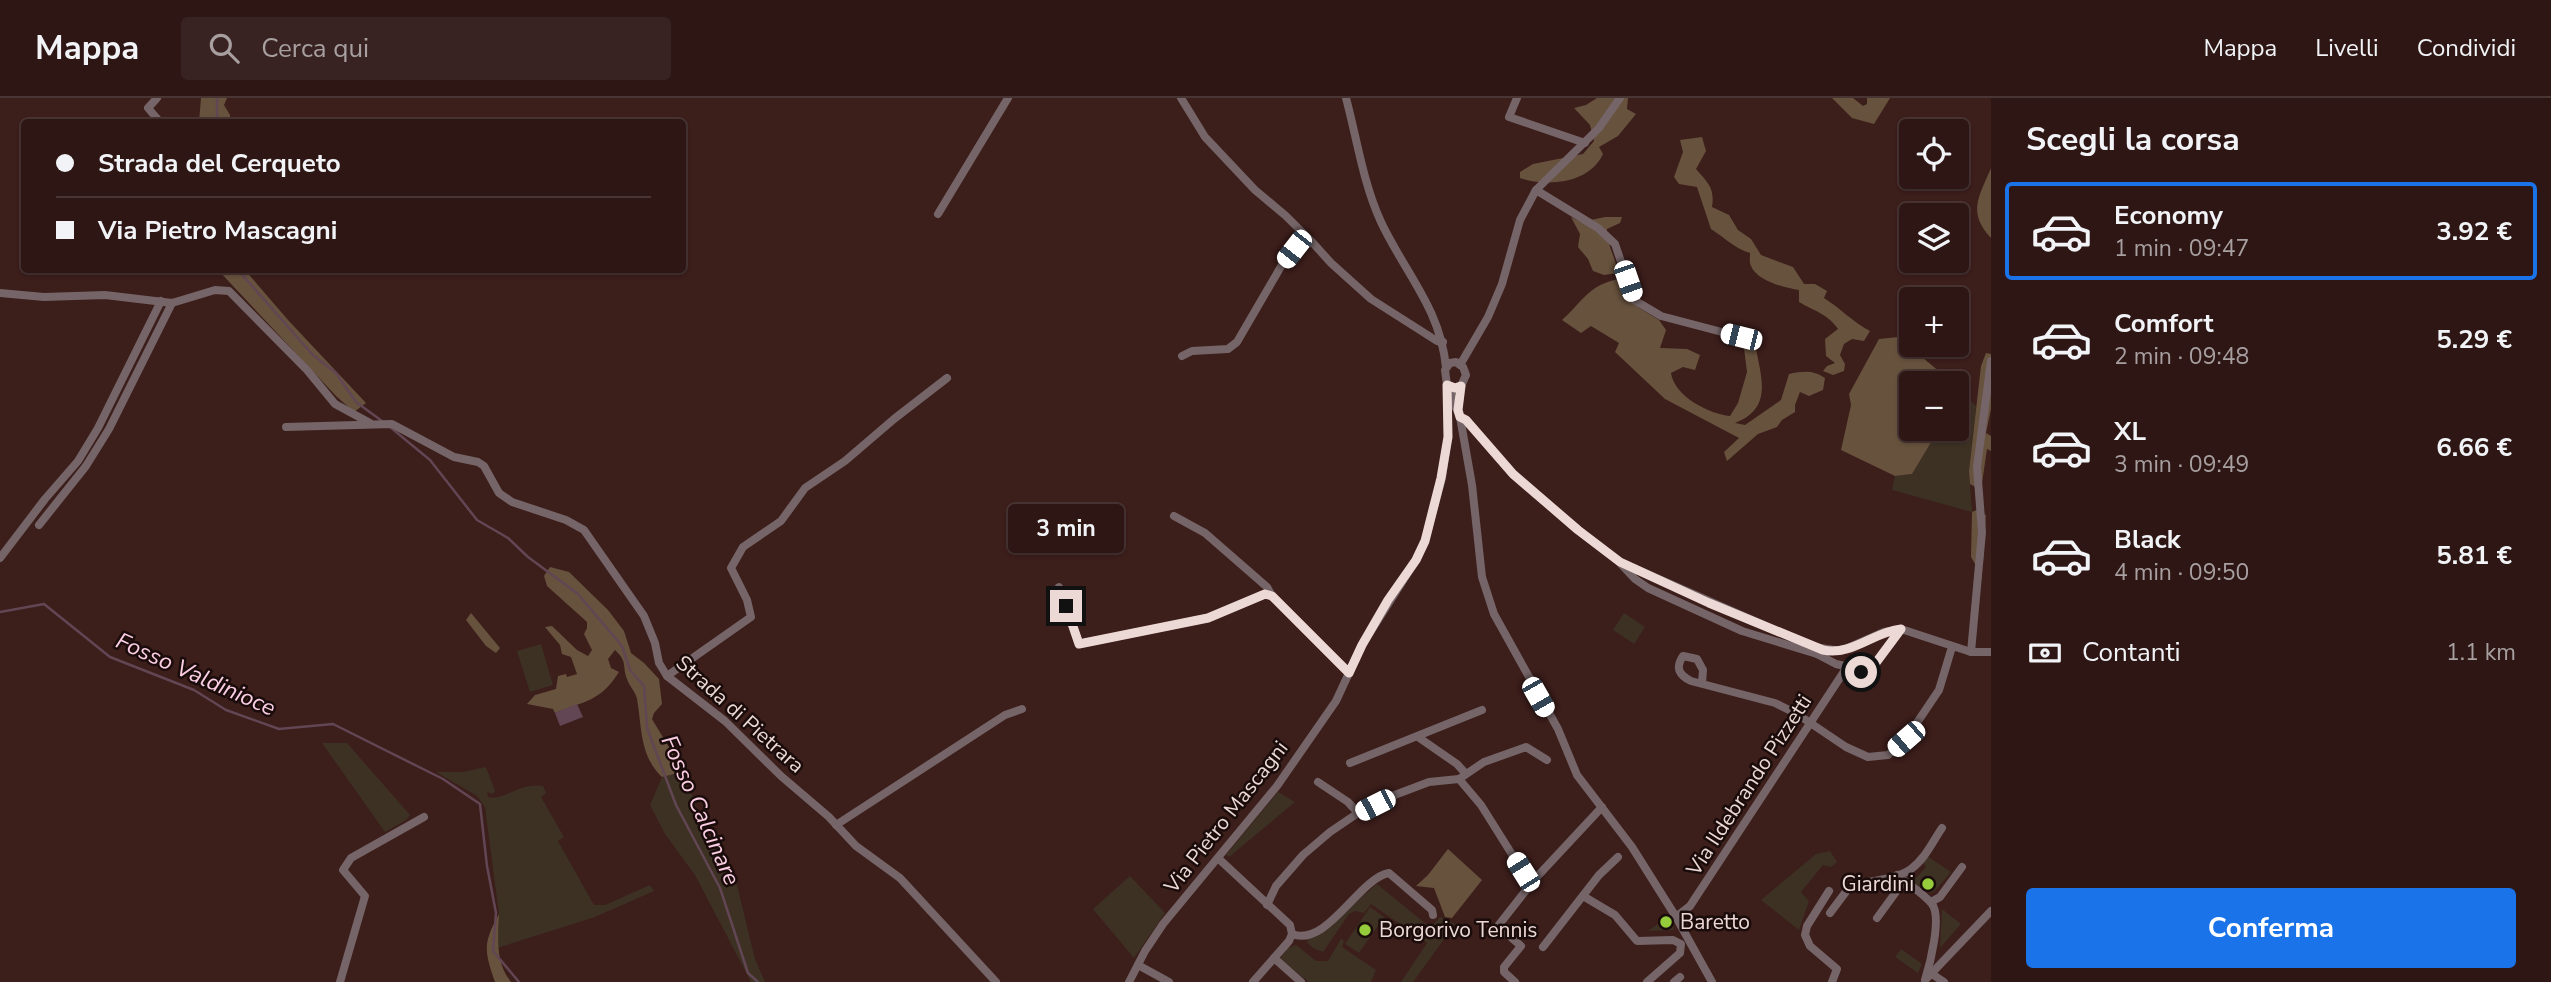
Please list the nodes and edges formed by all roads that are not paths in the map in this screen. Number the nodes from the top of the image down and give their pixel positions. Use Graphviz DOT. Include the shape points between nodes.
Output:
graph roads {
  1 [pos="157,98"];
  2 [pos="1008,98"];
  3 [pos="1181,98"];
  4 [pos="1346,98"];
  5 [pos="1517,98"];
  6 [pos="1620,98"];
  7 [pos="157,119"];
  8 [pos="1585,143"];
  9 [pos="1536,190"];
  10 [pos="938,214"];
  11 [pos="1312,242"];
  12 [pos="0,293"];
  13 [pos="162,301"];
  14 [pos="173,303"];
  15 [pos="1741,337"];
  16 [pos="1443,344"];
  17 [pos="1182,356"];
  18 [pos="1991,361"];
  19 [pos="1458,363"];
  20 [pos="1446,367"];
  21 [pos="947,378"];
  22 [pos="1449,386"];
  23 [pos="1460,389"];
  24 [pos="1452,399"];
  25 [pos="1447,409"];
  26 [pos="1459,414"];
  27 [pos="370,423"];
  28 [pos="286,427"];
  29 [pos="1174,516"];
  30 [pos="39,525"];
  31 [pos="0,558"];
  32 [pos="1620,562"];
  33 [pos="1059,587"];
  34 [pos="1272,596"];
  35 [pos="1901,629"];
  36 [pos="1952,647"];
  37 [pos="1830,651"];
  38 [pos="1971,652"];
  39 [pos="1991,652"];
  40 [pos="1818,654"];
  41 [pos="1847,667"];
  42 [pos="1349,673"];
  43 [pos="667,676"];
  44 [pos="1702,683"];
  45 [pos="1022,709"];
  46 [pos="1482,709"];
  47 [pos="1810,723"];
  48 [pos="1418,737"];
  49 [pos="1547,760"];
  50 [pos="1350,763"];
  51 [pos="1462,777"];
  52 [pos="1318,782"];
  53 [pos="1602,807"];
  54 [pos="1358,813"];
  55 [pos="424,817"];
  56 [pos="836,825"];
  57 [pos="1942,828"];
  58 [pos="1618,857"];
  59 [pos="1219,859"];
  60 [pos="1962,867"];
  61 [pos="1901,878"];
  62 [pos="1534,880"];
  63 [pos="1829,891"];
  64 [pos="1583,896"];
  65 [pos="1931,902"];
  66 [pos="1267,905"];
  67 [pos="1991,911"];
  68 [pos="1830,913"];
  69 [pos="1433,915"];
  70 [pos="1676,917"];
  71 [pos="1877,918"];
  72 [pos="1683,931"];
  73 [pos="1292,934"];
  74 [pos="1644,941"];
  75 [pos="1543,947"];
  76 [pos="1273,958"];
  77 [pos="1138,965"];
  78 [pos="1926,979"];
  79 [pos="340,982"];
  80 [pos="996,982"];
  81 [pos="1129,982"];
  82 [pos="1170,982"];
  83 [pos="1253,982"];
  84 [pos="1301,982"];
  85 [pos="1515,982"];
  86 [pos="1647,982"];
  87 [pos="1713,982"];
  88 [pos="1832,982"];
  89 [pos="1944,982"];
  1 -- 7 [label="street" via="148,108"];
  2 -- 10 [label="street"];
  3 -- 11 [label="street" via="1205,137"];
  4 -- 16 [label="street" via="1381,221 1436,321"];
  5 -- 8 [label="street" via="1509,117"];
  6 -- 8 [label="street"];
  8 -- 9 [label="street"];
  9 -- 15 [label="street" via="1615,243 1634,300 1661,316"];
  9 -- 19 [label="street" via="1520,220 1488,317"];
  11 -- 16 [label="street" via="1371,299"];
  11 -- 17 [label="street" via="1294,249 1283,263 1237,342 1228,349"];
  12 -- 13 [label="street, Strada di Pietrara"];
  13 -- 14 [label="street, Strada di Pietrara"];
  13 -- 31 [label="street" via="78,461"];
  14 -- 27 [label="street, Strada di Pietrara" via="215,290 229,291 335,404"];
  14 -- 30 [label="street" via="109,429"];
  16 -- 19 [label="street"];
  16 -- 20 [label="street"];
  18 -- 38 [label="street" via="1977,467 1982,532"];
  19 -- 20 [label="street"];
  19 -- 23 [label="street" via="1466,375"];
  20 -- 22 [label="street"];
  21 -- 43 [label="street" via="805,488 781,521 743,547 731,568 751,617"];
  22 -- 23 [label="street"];
  22 -- 24 [label="street"];
  22 -- 25 [label="street, Via Pietro Mascagni"];
  23 -- 24 [label="street, Via Pietro Mascagni"];
  23 -- 26 [label="street"];
  24 -- 25 [label="street, Via Pietro Mascagni"];
  24 -- 26 [label="street"];
  25 -- 42 [label="street, Via Pietro Mascagni" via="1448,437 1425,541"];
  26 -- 32 [label="street" via="1513,474"];
  26 -- 53 [label="street" via="1482,577 1494,614 1558,729 1577,775"];
  27 -- 28 [label="street, Strada di Pietrara"];
  27 -- 43 [label="street, Strada di Pietrara" via="392,425 454,457 478,462 489,471 499,494 583,530 644,616"];
  29 -- 34 [label="street" via="1205,534"];
  32 -- 37 [label="street"];
  32 -- 40 [label="street" via="1635,579 1664,596 1742,631"];
  33 -- 34 [label="street" via="1079,644 1208,618 1265,594"];
  34 -- 42 [label="street"];
  35 -- 36 [label="street"];
  35 -- 37 [label="street"];
  35 -- 41 [label="street" via="1872,668 1861,672"];
  36 -- 38 [label="street"];
  36 -- 47 [label="street" via="1939,690 1906,739 1888,755 1868,757"];
  37 -- 40 [label="street"];
  38 -- 39 [label="street"];
  40 -- 41 [label="street"];
  41 -- 47 [label="street, Via Ildebrando Pizzetti"];
  42 -- 59 [label="street, Via Pietro Mascagni" via="1336,701 1277,786"];
  43 -- 56 [label="street, Strada di Pietrara" via="725,721"];
  44 -- 47 [label="street" via="1775,703"];
  45 -- 56 [label="street" via="1005,715"];
  46 -- 48 [label="street"];
  47 -- 70 [label="street, Via Ildebrando Pizzetti" via="1690,906"];
  48 -- 50 [label="street"];
  48 -- 51 [label="street" via="1457,764"];
  49 -- 51 [label="street" via="1526,747 1484,762"];
  51 -- 54 [label="street" via="1429,782"];
  51 -- 62 [label="street" via="1523,872"];
  52 -- 54 [label="street"];
  53 -- 62 [label="street"];
  53 -- 70 [label="street"];
  54 -- 66 [label="street" via="1303,855 1276,886"];
  55 -- 79 [label="street" via="351,858 343,870 365,896"];
  56 -- 80 [label="street, Strada di Pietrara" via="900,878"];
  57 -- 61 [label="street"];
  58 -- 64 [label="street"];
  59 -- 66 [label="street"];
  59 -- 77 [label="street, Via Pietro Mascagni" via="1163,924"];
  60 -- 65 [label="street"];
  61 -- 65 [label="street"];
  61 -- 68 [label="street" via="1851,884"];
  61 -- 71 [label="street"];
  62 -- 85 [label="street" via="1498,926 1521,946 1504,972"];
  63 -- 88 [label="street" via="1805,935 1810,946 1836,970"];
  64 -- 74 [label="street" via="1615,915 1634,939"];
  64 -- 75 [label="street"];
  65 -- 78 [label="street" via="1936,911 1935,929"];
  66 -- 73 [label="street" via="1290,925"];
  67 -- 78 [label="street"];
  69 -- 73 [label="street" via="1389,873 1381,874 1314,933"];
  70 -- 72 [label="street"];
  72 -- 74 [label="street"];
  72 -- 87 [label="street"];
  73 -- 76 [label="street"];
  74 -- 86 [label="street" via="1677,941 1682,949"];
  76 -- 83 [label="street"];
  76 -- 84 [label="street"];
  77 -- 81 [label="street, Via Pietro Mascagni"];
  77 -- 82 [label="street"];
  78 -- 89 [label="street"];
}
